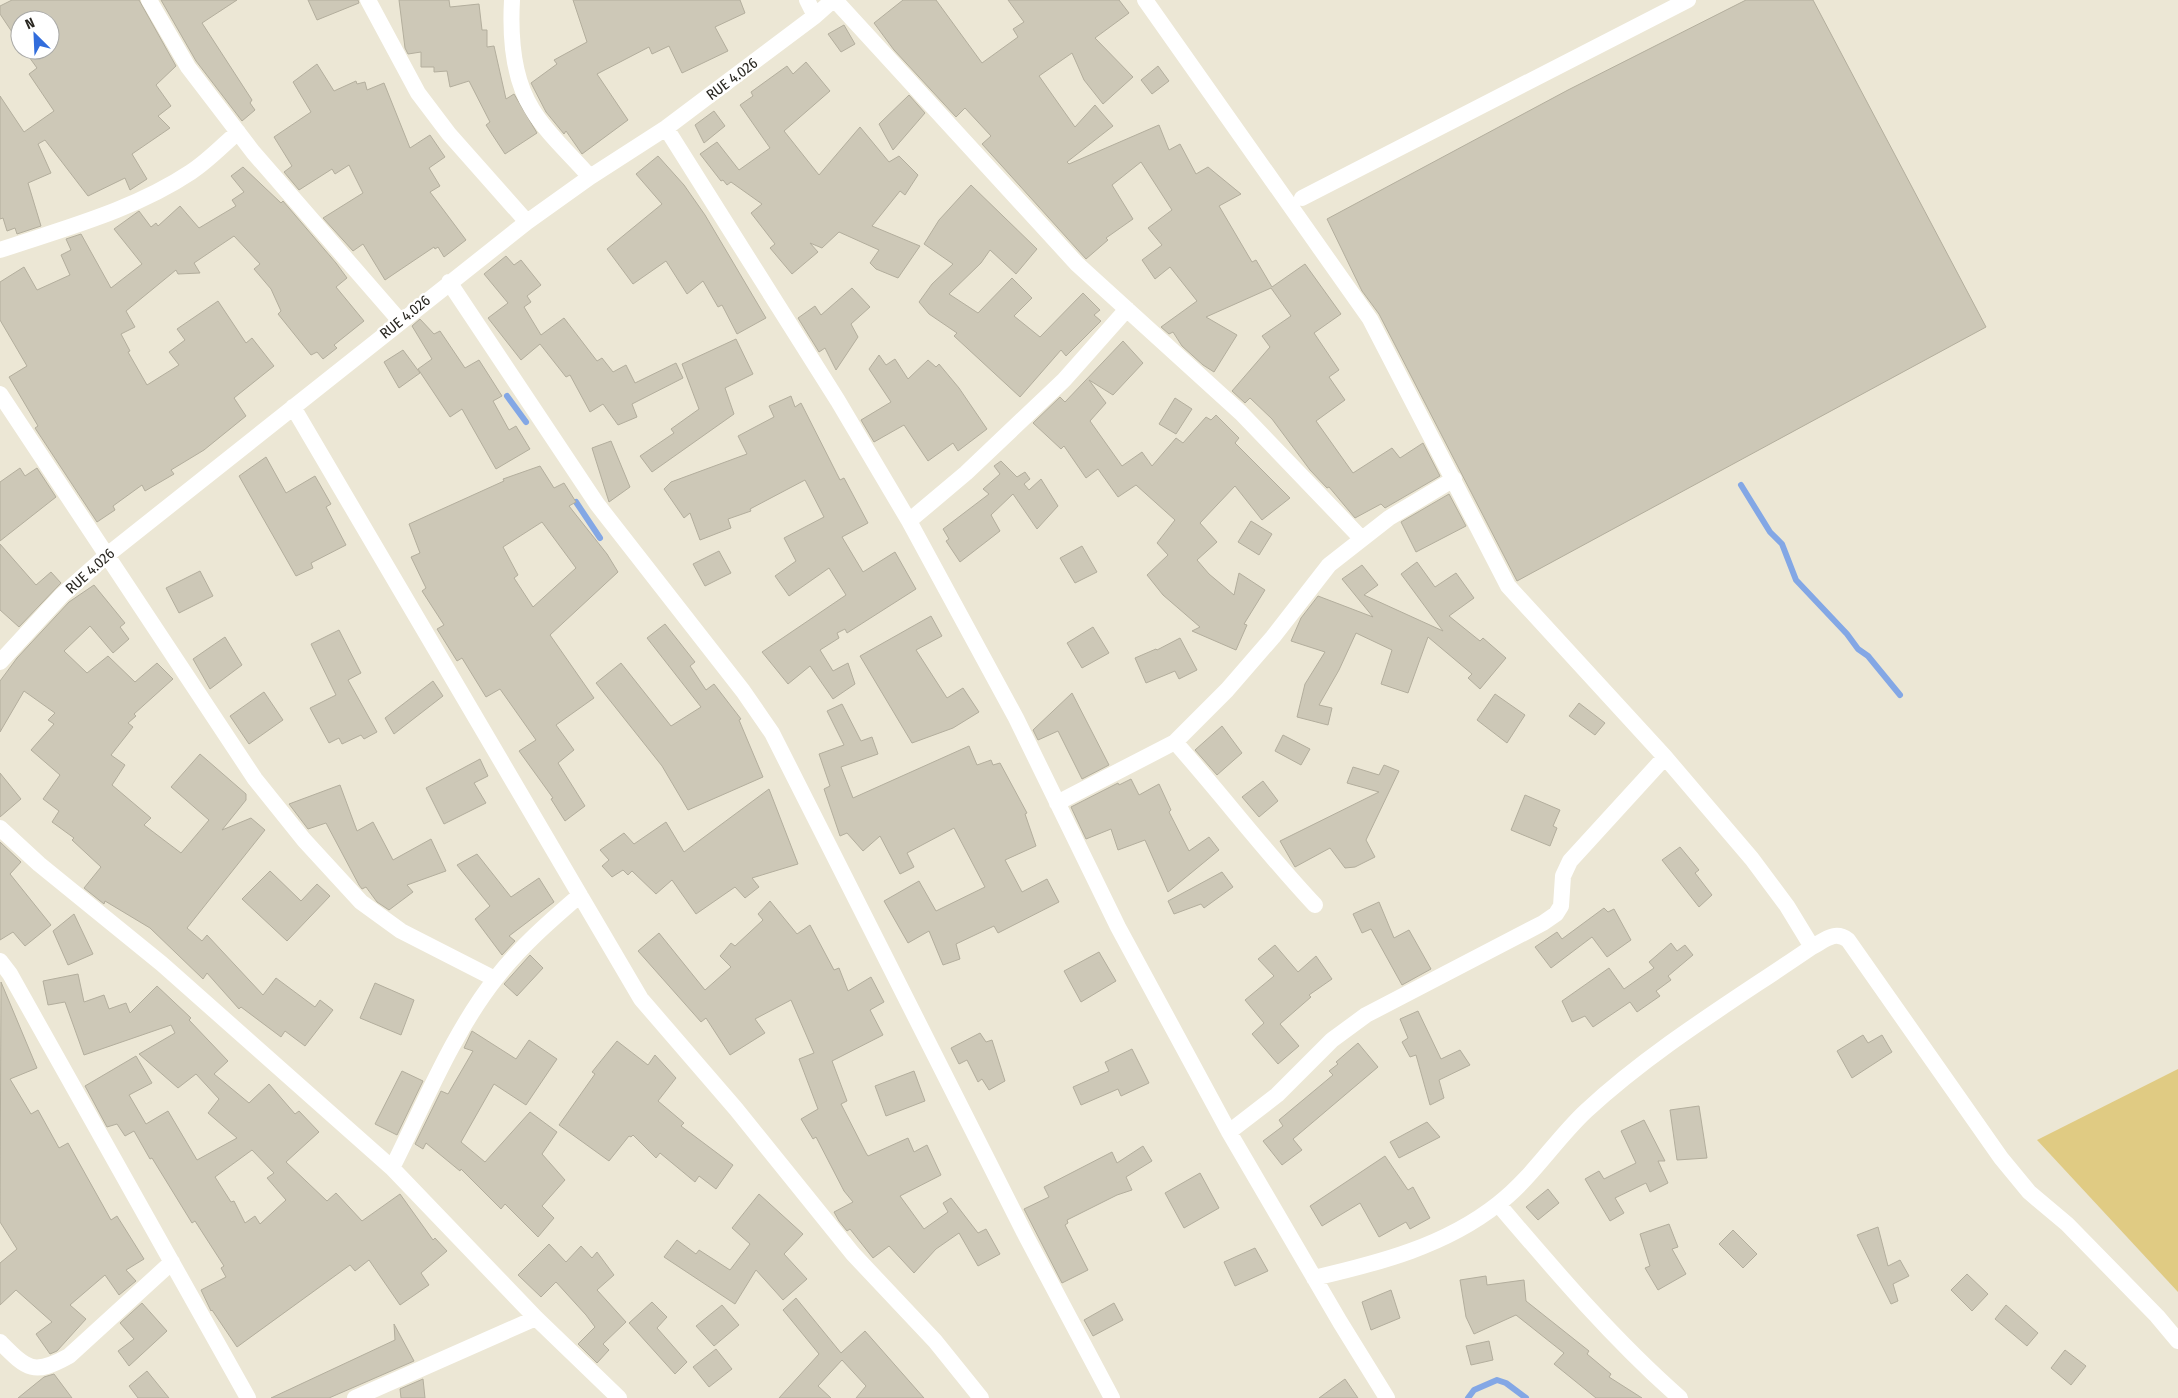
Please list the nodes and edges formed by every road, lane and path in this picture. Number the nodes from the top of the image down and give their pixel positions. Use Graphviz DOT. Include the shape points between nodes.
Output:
graph roads {
  1 [pos="149,0"];
  2 [pos="368,0"];
  3 [pos="512,0"];
  4 [pos="807,0"];
  5 [pos="834,0"];
  6 [pos="1145,0"];
  7 [pos="1688,0"];
  8 [pos="815,16"];
  9 [pos="666,128"];
  10 [pos="238,132"];
  11 [pos="590,177"];
  12 [pos="1302,198"];
  13 [pos="527,222"];
  14 [pos="0,250"];
  15 [pos="449,282"];
  16 [pos="1127,310"];
  17 [pos="400,321"];
  18 [pos="0,394"];
  19 [pos="293,408"];
  20 [pos="1454,479"];
  21 [pos="909,521"];
  22 [pos="1361,538"];
  23 [pos="106,556"];
  24 [pos="0,662"];
  25 [pos="1175,742"];
  26 [pos="1665,757"];
  27 [pos="1057,803"];
  28 [pos="0,828"];
  29 [pos="580,895"];
  30 [pos="1315,905"];
  31 [pos="1812,947"];
  32 [pos="0,961"];
  33 [pos="495,979"];
  34 [pos="1229,1132"];
  35 [pos="392,1168"];
  36 [pos="1498,1204"];
  37 [pos="172,1262"];
  38 [pos="1314,1278"];
  39 [pos="536,1318"];
  40 [pos="2178,1341"];
  41 [pos="0,1342"];
  42 [pos="248,1398"];
  43 [pos="355,1398"];
  44 [pos="619,1398"];
  45 [pos="981,1398"];
  46 [pos="1112,1398"];
  47 [pos="1388,1398"];
  48 [pos="1680,1398"];
  1 -- 10 [label="street" via="188,67"];
  2 -- 13 [label="street" via="418,93 449,134"];
  3 -- 11 [label="street" via="513,50 521,89 532,110"];
  4 -- 8 [label="street"];
  5 -- 8 [label="street, RUE 4.026"];
  5 -- 16 [label="street" via="1076,264"];
  6 -- 20 [label="street" via="1370,319"];
  7 -- 12 [label="street"];
  8 -- 9 [label="street, RUE 4.026"];
  9 -- 11 [label="street, RUE 4.026"];
  9 -- 21 [label="street" via="838,401"];
  10 -- 14 [label="street" via="192,171 154,194"];
  10 -- 17 [label="street"];
  11 -- 13 [label="street, RUE 4.026"];
  13 -- 15 [label="street, RUE 4.026"];
  15 -- 17 [label="street, RUE 4.026"];
  15 -- 46 [label="street" via="597,504 772,733 1026,1238"];
  16 -- 21 [label="street" via="1064,380 966,473"];
  16 -- 22 [label="street" via="1241,413"];
  17 -- 19 [label="street, RUE 4.026"];
  18 -- 23 [label="street"];
  19 -- 23 [label="street, RUE 4.026"];
  19 -- 29 [label="street"];
  20 -- 22 [label="street"];
  20 -- 26 [label="street" via="1508,586"];
  21 -- 27 [label="street" via="1016,718"];
  22 -- 25 [label="street" via="1329,565 1273,637"];
  23 -- 24 [label="street, RUE 4.026" via="62,595"];
  23 -- 33 [label="street" via="154,623 255,779 304,840 362,902 401,931"];
  25 -- 27 [label="street"];
  25 -- 30 [label="street"];
  26 -- 31 [label="street" via="1752,859"];
  26 -- 34 [label="street" via="1565,868 1561,906 1556,914 1366,1015 1332,1040 1277,1095"];
  27 -- 34 [label="street" via="1118,927"];
  28 -- 35 [label="street" via="162,964"];
  29 -- 33 [label="street" via="530,939"];
  29 -- 45 [label="street" via="641,999 736,1109 853,1254 935,1341"];
  31 -- 36 [label="street" via="1661,1050 1586,1111 1537,1167"];
  31 -- 40 [label="street" via="1833,935 1842,935 1848,940 2000,1158 2029,1192 2067,1224"];
  32 -- 37 [label="street"];
  33 -- 35 [label="street" via="460,1033"];
  34 -- 38 [label="street"];
  35 -- 39 [label="street"];
  36 -- 38 [label="street" via="1458,1230 1411,1252"];
  36 -- 48 [label="street" via="1577,1296 1639,1362"];
  37 -- 41 [label="street" via="69,1356 51,1366 34,1368 22,1363"];
  37 -- 42 [label="street"];
  38 -- 47 [label="street"];
  39 -- 43 [label="street"];
  39 -- 44 [label="street"];
}
